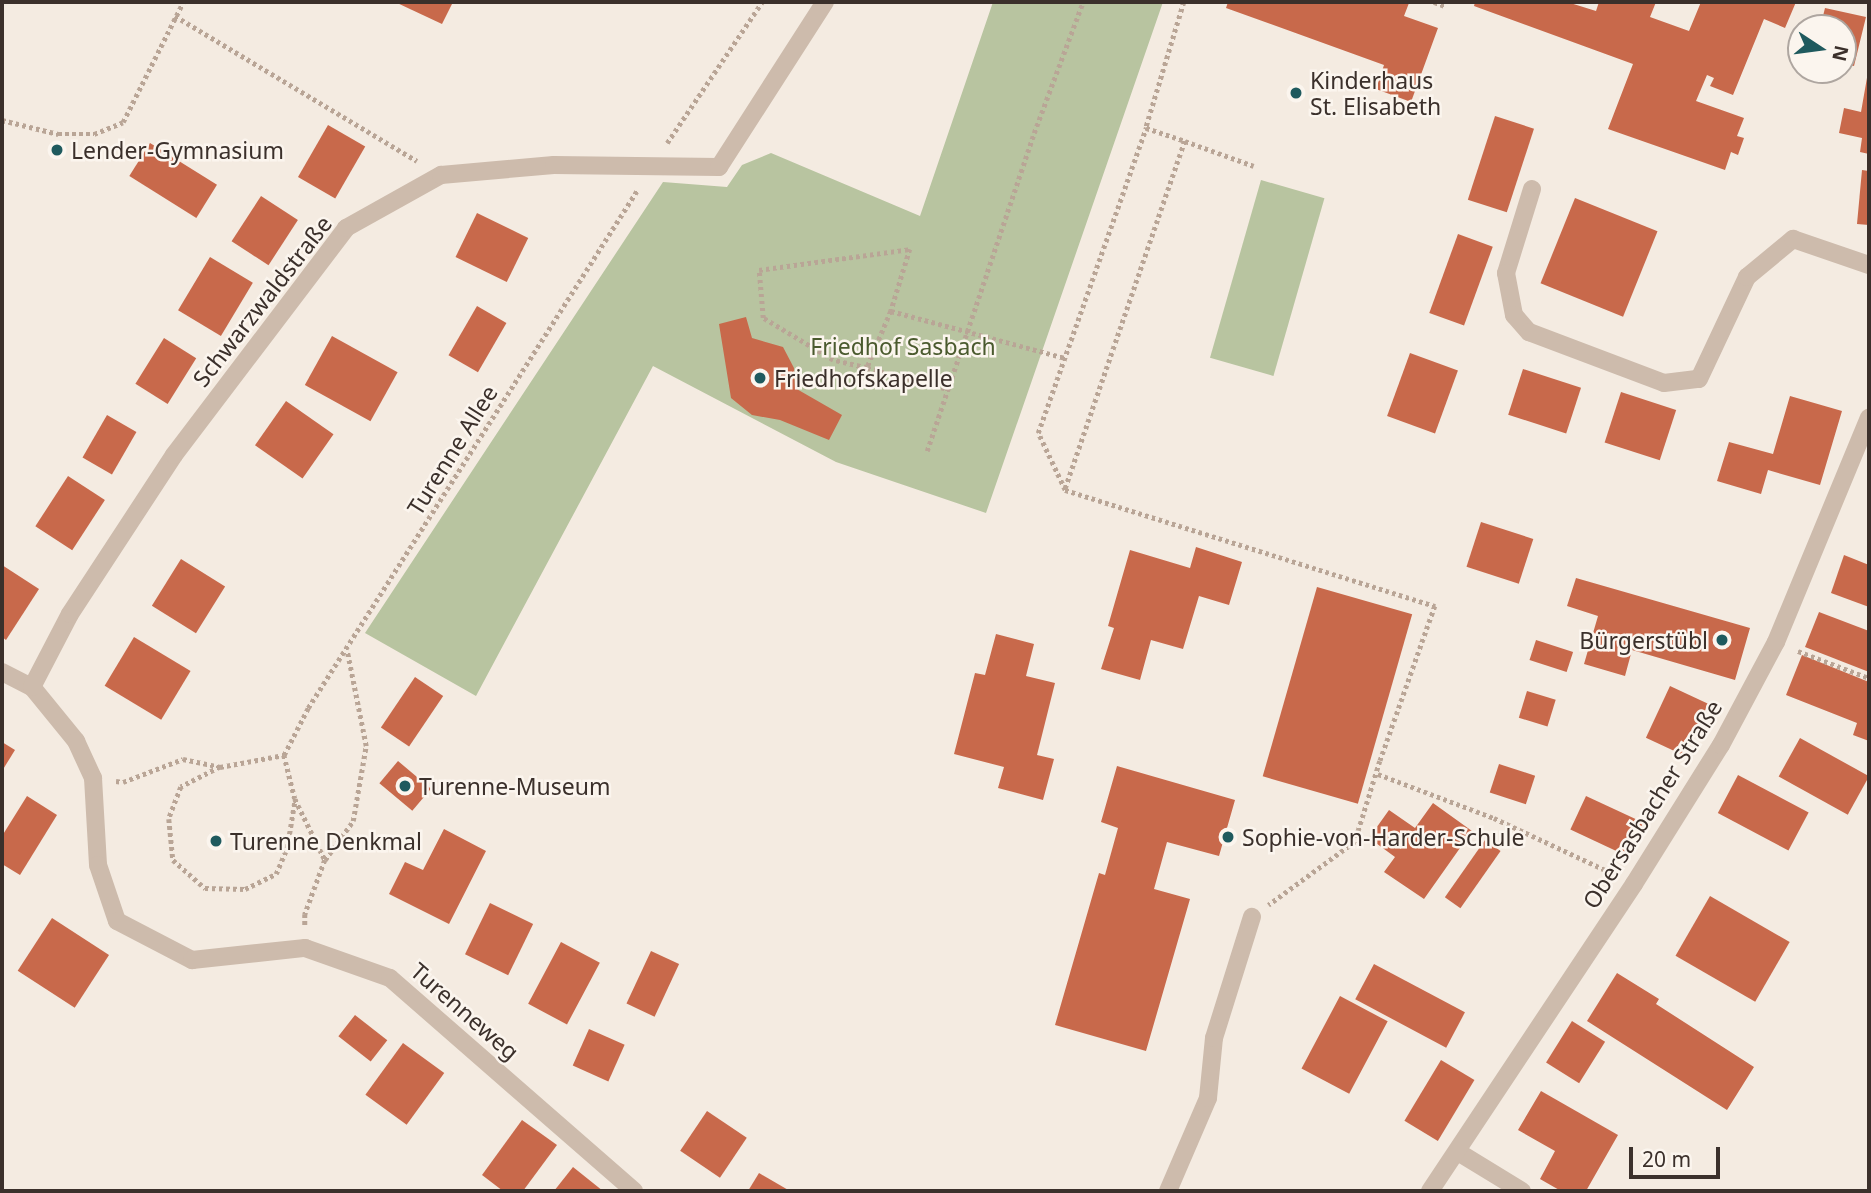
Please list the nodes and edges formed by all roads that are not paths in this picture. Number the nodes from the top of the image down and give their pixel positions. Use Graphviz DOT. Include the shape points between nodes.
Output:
graph roads {
  1 [pos="825,2"];
  2 [pos="1532,189"];
  3 [pos="1869,265"];
  4 [pos="1869,418"];
  5 [pos="2,672"];
  6 [pos="32,687"];
  7 [pos="1252,917"];
  8 [pos="1458,1152"];
  9 [pos="634,1191"];
  10 [pos="1168,1191"];
  11 [pos="1430,1191"];
  12 [pos="1522,1191"];
  1 -- 6 [label="street, Schwarzwaldstraße" via="719,167 554,165 440,175 346,228 174,455 70,614"];
  2 -- 3 [label="street" via="1506,273 1514,315 1529,332 1664,383 1699,379 1747,277 1793,239"];
  4 -- 8 [label="street, Obersasbacher Straße" via="1776,642 1721,745"];
  5 -- 6 [label="street"];
  6 -- 9 [label="street, Turenneweg" via="76,741 93,778 98,865 117,921 192,960 305,948 390,978"];
  7 -- 10 [label="street" via="1214,1038 1208,1098"];
  8 -- 11 [label="street, Obersasbacher Straße"];
  8 -- 12 [label="street"];
}
